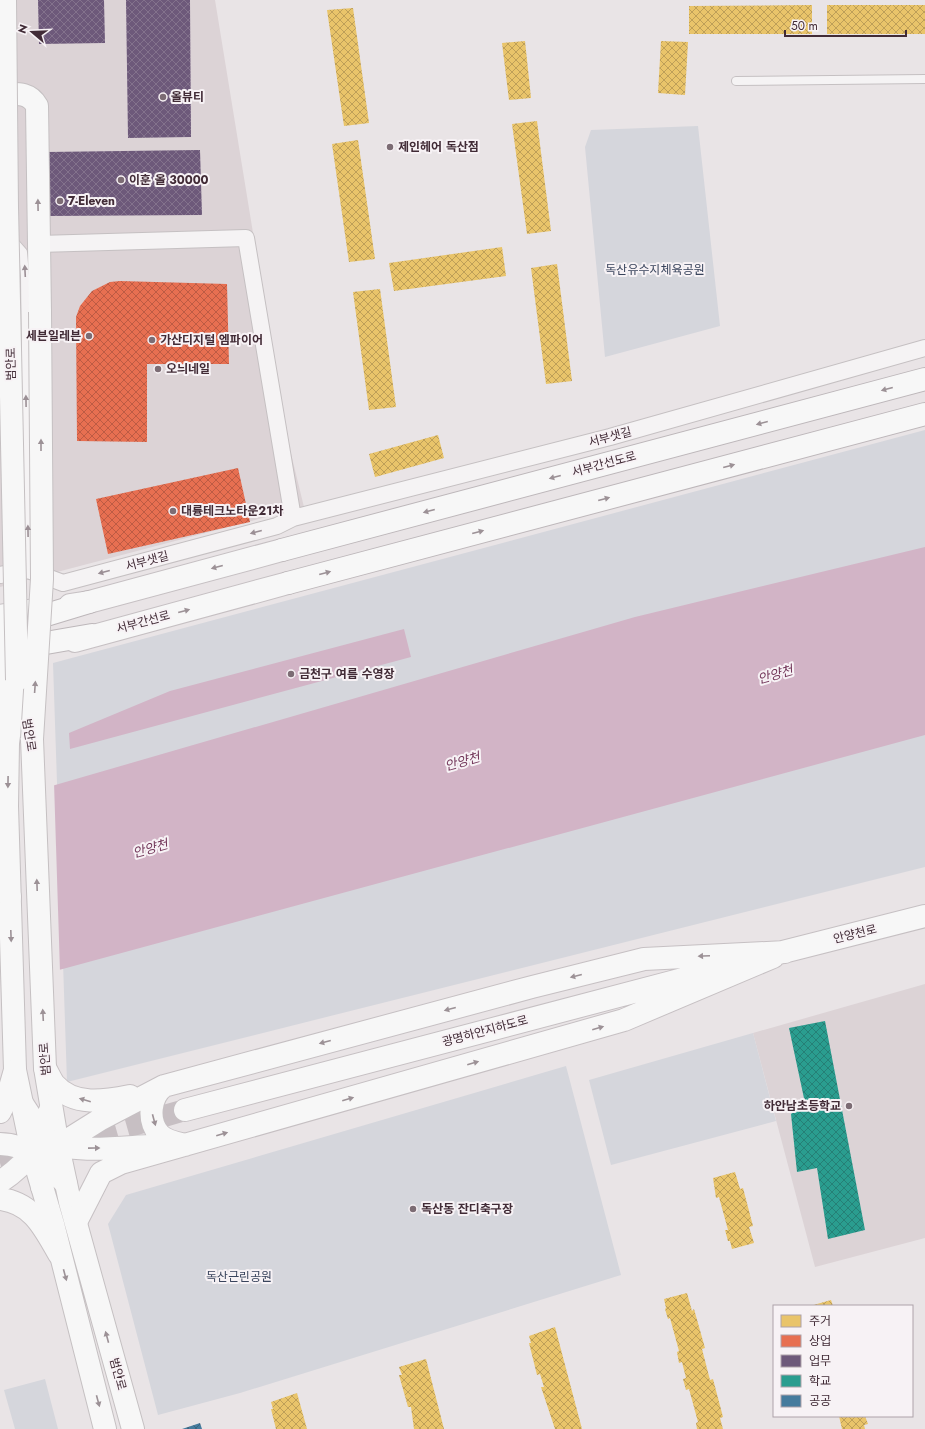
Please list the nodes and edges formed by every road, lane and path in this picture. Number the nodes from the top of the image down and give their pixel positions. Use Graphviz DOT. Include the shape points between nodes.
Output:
graph roads {
  1 [pos="5,0"];
  2 [pos="925,79"];
  3 [pos="736,81"];
  4 [pos="0,94"];
  5 [pos="39,244"];
  6 [pos="8,245"];
  7 [pos="925,348"];
  8 [pos="925,379"];
  9 [pos="925,414"];
  10 [pos="293,518"];
  11 [pos="28,570"];
  12 [pos="0,575"];
  13 [pos="89,602"];
  14 [pos="0,616"];
  15 [pos="0,629"];
  16 [pos="92,636"];
  17 [pos="0,651"];
  18 [pos="0,664"];
  19 [pos="8,677"];
  20 [pos="32,739"];
  21 [pos="0,867"];
  22 [pos="10,897"];
  23 [pos="925,916"];
  24 [pos="785,952"];
  25 [pos="45,1068"];
  26 [pos="16,1070"];
  27 [pos="157,1088"];
  28 [pos="21,1102"];
  29 [pos="185,1110"];
  30 [pos="0,1112"];
  31 [pos="50,1139"];
  32 [pos="0,1144"];
  33 [pos="185,1145"];
  34 [pos="40,1159"];
  35 [pos="0,1182"];
  36 [pos="66,1184"];
  37 [pos="0,1199"];
  38 [pos="76,1222"];
  39 [pos="59,1254"];
  40 [pos="105,1429"];
  41 [pos="133,1429"];
  1 -- 19 [label="main road, 범안로, bridge"];
  2 -- 3 [label="lane"];
  5 -- 4 [label="main road, one-way" via="37,106 33,99 21,94"];
  5 -- 6 [label="main road"];
  5 -- 10 [label="street" via="246,238"];
  20 -- 5 [label="main road, one-way, bridge" via="42,579"];
  11 -- 6 [label="lane, one-way" via="25,276 23,252"];
  7 -- 10 [label="street, 서부샛길" via="610,437"];
  8 -- 13 [label="main road, 서부간선도로, one-way"];
  16 -- 9 [label="main road, 서부간선로, one-way"];
  10 -- 11 [label="street, 서부샛길, one-way" via="277,526 63,583"];
  11 -- 12 [label="street"];
  13 -- 14 [label="main road"];
  13 -- 15 [label="main road"];
  16 -- 17 [label="main road"];
  16 -- 18 [label="main road, 서부간선로"];
  19 -- 20 [label="main road, 범안로, bridge"];
  19 -- 22 [label="main road, 범안로, one-way"];
  25 -- 20 [label="main road, 범안로, one-way"];
  21 -- 22 [label="main road"];
  22 -- 26 [label="main road, 범안로, one-way"];
  23 -- 24 [label="main road, 안양천로"];
  24 -- 27 [label="main road, one-way" via="644,959"];
  24 -- 29 [label="main road, 광명하안지하도로"];
  33 -- 24 [label="main road, one-way" via="624,1020"];
  27 -- 25 [label="main road, one-way" via="92,1102 67,1094 54,1084"];
  25 -- 31 [label="main road, 범안로" via="51,1108"];
  26 -- 28 [label="main road, 범안로"];
  26 -- 30 [label="main road"];
  27 -- 31 [label="main road"];
  27 -- 33 [label="main road, one-way" via="152,1105 153,1121 159,1134 171,1142"];
  28 -- 31 [label="main road"];
  28 -- 34 [label="main road, 범안로"];
  31 -- 33 [label="main road, one-way" via="71,1148"];
  31 -- 34 [label="main road"];
  31 -- 36 [label="main road, 범안로"];
  32 -- 34 [label="main road" via="24,1148"];
  33 -- 38 [label="main road" via="121,1162 101,1173"];
  34 -- 35 [label="main road" via="22,1166"];
  34 -- 36 [label="main road"];
  34 -- 39 [label="main road" via="42,1187"];
  36 -- 38 [label="main road, 범안로"];
  37 -- 39 [label="main road" via="21,1204 32,1213 40,1221"];
  41 -- 38 [label="main road, 범안로, one-way"];
  39 -- 40 [label="main road, one-way"];
}
